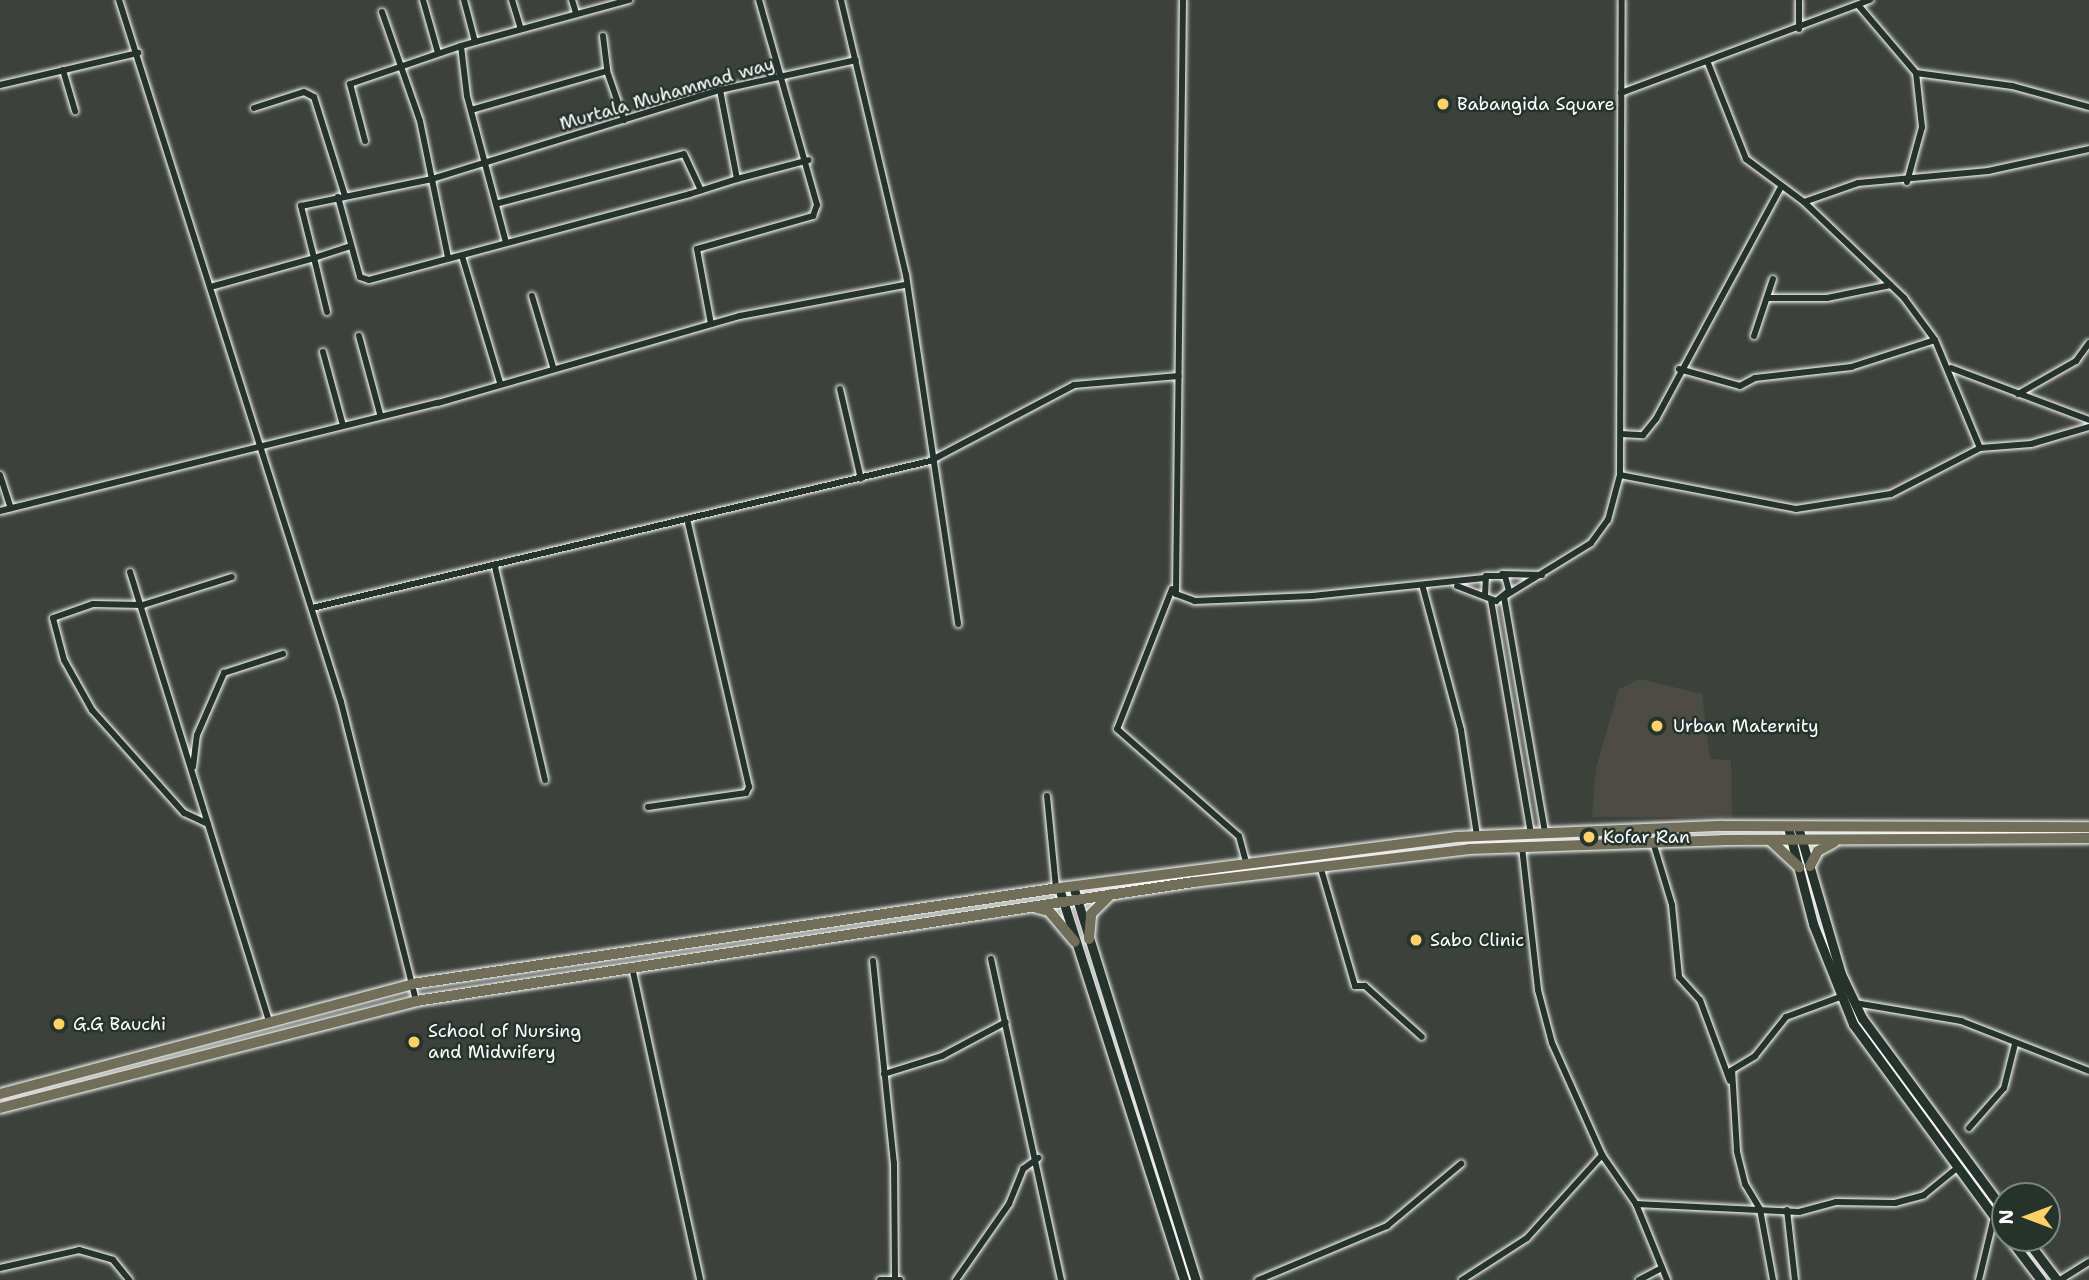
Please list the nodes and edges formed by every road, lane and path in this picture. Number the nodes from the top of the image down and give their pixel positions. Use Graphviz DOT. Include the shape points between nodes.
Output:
graph roads {
  1 [pos="119,0"];
  2 [pos="423,0"];
  3 [pos="464,0"];
  4 [pos="512,0"];
  5 [pos="572,0"];
  6 [pos="629,0"];
  7 [pos="759,0"];
  8 [pos="841,0"];
  9 [pos="1183,0"];
  10 [pos="1622,0"];
  11 [pos="1798,0"];
  12 [pos="1870,0"];
  13 [pos="620,1"];
  14 [pos="1859,6"];
  15 [pos="382,12"];
  16 [pos="576,13"];
  17 [pos="520,27"];
  18 [pos="1799,29"];
  19 [pos="603,36"];
  20 [pos="475,42"];
  21 [pos="461,46"];
  22 [pos="138,53"];
  23 [pos="438,54"];
  24 [pos="856,60"];
  25 [pos="1708,63"];
  26 [pos="401,64"];
  27 [pos="63,70"];
  28 [pos="607,71"];
  29 [pos="1916,73"];
  30 [pos="781,75"];
  31 [pos="0,85"];
  32 [pos="720,90"];
  33 [pos="1621,93"];
  34 [pos="2089,107"];
  35 [pos="254,108"];
  36 [pos="471,110"];
  37 [pos="75,111"];
  38 [pos="624,120"];
  39 [pos="365,141"];
  40 [pos="2089,149"];
  41 [pos="809,160"];
  42 [pos="487,161"];
  43 [pos="432,179"];
  44 [pos="737,179"];
  45 [pos="1907,181"];
  46 [pos="1781,187"];
  47 [pos="701,190"];
  48 [pos="342,197"];
  49 [pos="1804,202"];
  50 [pos="499,203"];
  51 [pos="506,243"];
  52 [pos="351,246"];
  53 [pos="462,256"];
  54 [pos="314,258"];
  55 [pos="448,258"];
  56 [pos="1773,279"];
  57 [pos="904,285"];
  58 [pos="1891,285"];
  59 [pos="214,286"];
  60 [pos="532,296"];
  61 [pos="1769,298"];
  62 [pos="327,313"];
  63 [pos="711,324"];
  64 [pos="359,336"];
  65 [pos="1754,336"];
  66 [pos="1934,340"];
  67 [pos="2089,343"];
  68 [pos="323,352"];
  69 [pos="553,367"];
  70 [pos="1951,368"];
  71 [pos="1679,369"];
  72 [pos="1179,376"];
  73 [pos="500,383"];
  74 [pos="840,389"];
  75 [pos="2018,394"];
  76 [pos="380,414"];
  77 [pos="2089,420"];
  78 [pos="342,422"];
  79 [pos="2089,427"];
  80 [pos="1621,435"];
  81 [pos="262,444"];
  82 [pos="1980,448"];
  83 [pos="930,461"];
  84 [pos="0,475"];
  85 [pos="1620,475"];
  86 [pos="861,479"];
  87 [pos="11,508"];
  88 [pos="0,511"];
  89 [pos="688,523"];
  90 [pos="1174,566"];
  91 [pos="495,567"];
  92 [pos="130,572"];
  93 [pos="1502,575"];
  94 [pos="1544,575"];
  95 [pos="232,577"];
  96 [pos="1484,578"];
  97 [pos="1457,586"];
  98 [pos="1423,588"];
  99 [pos="1505,597"];
  100 [pos="1488,598"];
  101 [pos="144,605"];
  102 [pos="312,608"];
  103 [pos="958,624"];
  104 [pos="283,654"];
  105 [pos="192,769"];
  106 [pos="545,780"];
  107 [pos="1048,796"];
  108 [pos="648,807"];
  109 [pos="208,824"];
  110 [pos="1793,827"];
  111 [pos="2089,827"];
  112 [pos="1545,832"];
  113 [pos="1531,833"];
  114 [pos="1477,836"];
  115 [pos="2089,838"];
  116 [pos="1770,840"];
  117 [pos="1797,840"];
  118 [pos="1837,840"];
  119 [pos="1653,842"];
  120 [pos="1521,847"];
  121 [pos="1247,865"];
  122 [pos="1805,866"];
  123 [pos="1321,869"];
  124 [pos="1073,886"];
  125 [pos="1058,888"];
  126 [pos="1112,894"];
  127 [pos="1076,899"];
  128 [pos="1062,902"];
  129 [pos="1031,906"];
  130 [pos="767,929"];
  131 [pos="1088,939"];
  132 [pos="1075,942"];
  133 [pos="769,943"];
  134 [pos="991,959"];
  135 [pos="873,961"];
  136 [pos="632,964"];
  137 [pos="412,984"];
  138 [pos="1840,997"];
  139 [pos="416,1001"];
  140 [pos="1855,1003"];
  141 [pos="269,1021"];
  142 [pos="1006,1022"];
  143 [pos="1422,1037"];
  144 [pos="2015,1044"];
  145 [pos="2089,1071"];
  146 [pos="884,1074"];
  147 [pos="1731,1086"];
  148 [pos="0,1094"];
  149 [pos="0,1108"];
  150 [pos="1969,1128"];
  151 [pos="1602,1155"];
  152 [pos="1038,1158"];
  153 [pos="1461,1164"];
  154 [pos="1957,1168"];
  155 [pos="1991,1194"];
  156 [pos="1636,1204"];
  157 [pos="1760,1209"];
  158 [pos="1787,1210"];
  159 [pos="1991,1213"];
  160 [pos="1991,1230"];
  161 [pos="2019,1252"];
  162 [pos="2036,1252"];
  163 [pos="2089,1262"];
  164 [pos="0,1268"];
  165 [pos="1662,1268"];
  166 [pos="897,1279"];
  167 [pos="2037,1279"];
  168 [pos="129,1280"];
  169 [pos="700,1280"];
  170 [pos="880,1280"];
  171 [pos="956,1280"];
  172 [pos="1061,1280"];
  173 [pos="1184,1280"];
  174 [pos="1196,1280"];
  175 [pos="1258,1280"];
  176 [pos="1462,1280"];
  177 [pos="1639,1280"];
  178 [pos="1667,1280"];
  179 [pos="1773,1280"];
  180 [pos="1795,1280"];
  181 [pos="1979,1280"];
  182 [pos="2059,1280"];
  1 -- 22 [label="street"];
  2 -- 23 [label="street"];
  3 -- 20 [label="street"];
  4 -- 17 [label="street"];
  5 -- 16 [label="street"];
  6 -- 13 [label="street"];
  7 -- 30 [label="street"];
  8 -- 24 [label="street"];
  9 -- 72 [label="street"];
  10 -- 33 [label="street"];
  11 -- 18 [label="street"];
  12 -- 14 [label="street"];
  13 -- 16 [label="street"];
  14 -- 18 [label="street"];
  14 -- 29 [label="street"];
  15 -- 26 [label="street"];
  16 -- 17 [label="street"];
  17 -- 20 [label="street"];
  18 -- 25 [label="street"];
  19 -- 28 [label="street"];
  20 -- 21 [label="street"];
  21 -- 23 [label="street"];
  21 -- 36 [label="street"];
  22 -- 27 [label="street"];
  22 -- 59 [label="street"];
  23 -- 26 [label="street"];
  24 -- 30 [label="street, Murtala Muhammad way"];
  24 -- 57 [label="street"];
  25 -- 33 [label="street"];
  25 -- 46 [label="street" via="1746,159"];
  26 -- 39 [label="street" via="350,84"];
  26 -- 43 [label="street"];
  27 -- 31 [label="street"];
  27 -- 37 [label="street"];
  28 -- 36 [label="street"];
  28 -- 38 [label="street"];
  29 -- 34 [label="street" via="2012,86"];
  29 -- 45 [label="street" via="1922,127"];
  30 -- 32 [label="street, Murtala Muhammad way"];
  30 -- 41 [label="street"];
  32 -- 38 [label="street, Murtala Muhammad way"];
  32 -- 44 [label="street"];
  33 -- 80 [label="street"];
  35 -- 48 [label="street" via="304,92 314,97"];
  36 -- 42 [label="street"];
  38 -- 42 [label="street, Murtala Muhammad way"];
  40 -- 45 [label="street"];
  41 -- 44 [label="street"];
  41 -- 63 [label="street" via="817,205 813,216 697,249"];
  42 -- 43 [label="street, Murtala Muhammad way"];
  42 -- 50 [label="street"];
  43 -- 48 [label="street, Murtala Muhammad way"];
  43 -- 55 [label="street"];
  44 -- 47 [label="street"];
  45 -- 49 [label="street" via="1858,183"];
  46 -- 49 [label="street"];
  46 -- 71 [label="street"];
  47 -- 50 [label="street" via="684,154"];
  47 -- 51 [label="street"];
  48 -- 52 [label="street"];
  48 -- 54 [label="street, Murtala Muhammad way" via="300,208"];
  49 -- 58 [label="street"];
  50 -- 51 [label="street"];
  51 -- 53 [label="street"];
  52 -- 54 [label="street"];
  52 -- 55 [label="street" via="365,280"];
  53 -- 55 [label="street"];
  53 -- 73 [label="street"];
  54 -- 59 [label="street"];
  54 -- 62 [label="street"];
  56 -- 61 [label="street"];
  57 -- 63 [label="street"];
  57 -- 83 [label="street"];
  58 -- 61 [label="street" via="1827,298"];
  58 -- 66 [label="street"];
  59 -- 81 [label="street"];
  60 -- 69 [label="street"];
  61 -- 65 [label="street"];
  63 -- 69 [label="street"];
  64 -- 76 [label="street"];
  66 -- 70 [label="street"];
  66 -- 71 [label="street" via="1852,367 1755,378 1740,386"];
  67 -- 75 [label="street" via="2076,361"];
  68 -- 78 [label="street"];
  69 -- 73 [label="street"];
  70 -- 75 [label="street"];
  70 -- 82 [label="street"];
  71 -- 80 [label="street" via="1646,433"];
  72 -- 83 [label="street" via="1074,385"];
  72 -- 90 [label="street"];
  73 -- 76 [label="street"];
  74 -- 86 [label="street"];
  75 -- 77 [label="street"];
  76 -- 78 [label="street"];
  78 -- 81 [label="street"];
  79 -- 82 [label="street" via="2031,444"];
  80 -- 85 [label="street"];
  81 -- 87 [label="street"];
  81 -- 102 [label="street"];
  82 -- 85 [label="street" via="1891,495 1796,509"];
  83 -- 86 [label="street"];
  83 -- 103 [label="street"];
  84 -- 87 [label="street"];
  85 -- 94 [label="street" via="1608,520 1591,543"];
  86 -- 89 [label="street"];
  87 -- 88 [label="street"];
  89 -- 91 [label="street"];
  89 -- 108 [label="street" via="749,787 746,793"];
  90 -- 98 [label="street" via="1175,594 1195,601"];
  90 -- 121 [label="street" via="1171,601 1117,729 1239,836"];
  91 -- 102 [label="street"];
  91 -- 106 [label="street"];
  92 -- 101 [label="street"];
  93 -- 94 [label="street"];
  93 -- 96 [label="street"];
  93 -- 99 [label="street" via="1509,584"];
  94 -- 99 [label="street"];
  95 -- 101 [label="street"];
  96 -- 97 [label="street"];
  96 -- 100 [label="street"];
  97 -- 98 [label="street"];
  97 -- 100 [label="street"];
  98 -- 114 [label="street" via="1461,730"];
  99 -- 100 [label="street"];
  99 -- 112 [label="street"];
  100 -- 113 [label="street"];
  101 -- 105 [label="street"];
  101 -- 109 [label="street" via="66,611 53,618 56,635 75,682 129,756 184,813"];
  102 -- 137 [label="street"];
  104 -- 105 [label="street" via="224,673 197,735"];
  105 -- 109 [label="street"];
  107 -- 125 [label="street"];
  109 -- 141 [label="street"];
  110 -- 111 [label="main road"];
  110 -- 112 [label="main road"];
  110 -- 117 [label="street"];
  112 -- 113 [label="main road"];
  113 -- 114 [label="main road"];
  114 -- 121 [label="main road"];
  115 -- 118 [label="main road"];
  116 -- 117 [label="main road"];
  116 -- 119 [label="main road"];
  116 -- 122 [label="main road"];
  117 -- 118 [label="main road"];
  117 -- 122 [label="street"];
  118 -- 122 [label="main road"];
  119 -- 120 [label="main road"];
  119 -- 147 [label="street" via="1672,905 1679,977 1700,1000"];
  120 -- 123 [label="main road"];
  120 -- 151 [label="street" via="1538,990 1552,1043"];
  121 -- 124 [label="main road"];
  122 -- 138 [label="street"];
  122 -- 140 [label="street"];
  123 -- 126 [label="main road"];
  123 -- 143 [label="street" via="1355,986 1364,986"];
  124 -- 125 [label="main road"];
  124 -- 127 [label="street"];
  125 -- 128 [label="street"];
  125 -- 130 [label="main road"];
  126 -- 127 [label="main road"];
  126 -- 131 [label="main road" via="1091,914"];
  127 -- 128 [label="main road"];
  127 -- 131 [label="street"];
  128 -- 129 [label="main road"];
  128 -- 132 [label="street"];
  129 -- 132 [label="main road" via="1049,911"];
  129 -- 133 [label="main road"];
  130 -- 133 [label="main road"];
  130 -- 137 [label="main road"];
  131 -- 174 [label="street"];
  132 -- 173 [label="street"];
  133 -- 136 [label="main road"];
  134 -- 142 [label="street"];
  135 -- 146 [label="street"];
  136 -- 139 [label="main road"];
  136 -- 169 [label="street"];
  137 -- 139 [label="street"];
  137 -- 141 [label="main road"];
  138 -- 147 [label="street" via="1780,1022 1755,1056 1732,1070"];
  138 -- 154 [label="street" via="1877,1063"];
  139 -- 149 [label="main road"];
  140 -- 144 [label="street" via="1961,1021"];
  140 -- 155 [label="street" via="1889,1060"];
  141 -- 148 [label="main road"];
  142 -- 146 [label="street" via="942,1056"];
  142 -- 152 [label="street"];
  144 -- 145 [label="street"];
  144 -- 150 [label="street" via="2004,1088"];
  146 -- 166 [label="street" via="894,1163"];
  147 -- 157 [label="street" via="1745,1184"];
  151 -- 156 [label="street"];
  151 -- 176 [label="street" via="1527,1238"];
  152 -- 171 [label="street" via="1023,1169 1009,1204"];
  152 -- 172 [label="street"];
  153 -- 175 [label="street" via="1387,1226"];
  154 -- 158 [label="street" via="1915,1200"];
  154 -- 159 [label="street"];
  156 -- 157 [label="street"];
  156 -- 165 [label="street"];
  157 -- 158 [label="street"];
  157 -- 179 [label="street"];
  158 -- 180 [label="street"];
  160 -- 181 [label="street"];
  161 -- 167 [label="street"];
  162 -- 182 [label="street"];
  163 -- 182 [label="street"];
  164 -- 168 [label="street" via="79,1250 113,1260"];
  165 -- 177 [label="street"];
  165 -- 178 [label="street"];
  166 -- 170 [label="street"];
}
